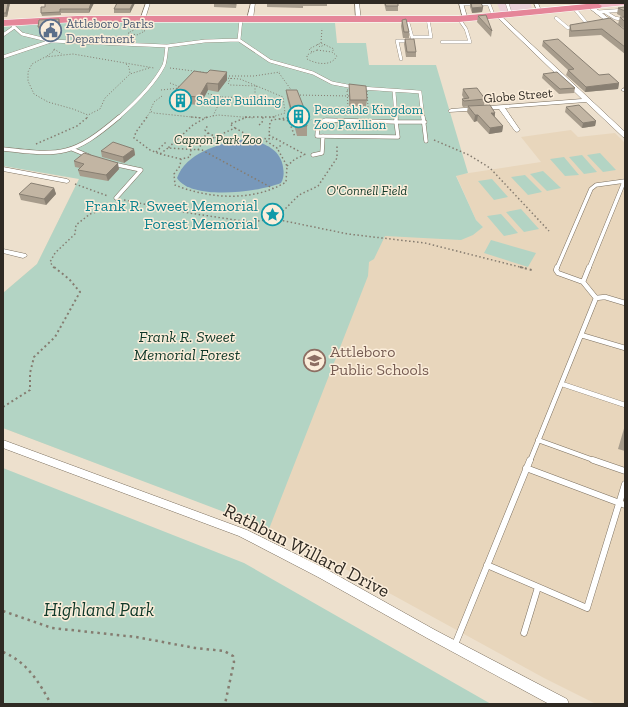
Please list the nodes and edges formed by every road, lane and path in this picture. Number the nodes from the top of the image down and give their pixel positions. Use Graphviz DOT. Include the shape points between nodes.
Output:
graph roads {
  1 [pos="148,3"];
  2 [pos="253,3"];
  3 [pos="357,3"];
  4 [pos="507,3"];
  5 [pos="625,3"];
  6 [pos="461,4"];
  7 [pos="611,4"];
  8 [pos="538,7"];
  9 [pos="574,8"];
  10 [pos="597,9"];
  11 [pos="625,10"];
  12 [pos="514,15"];
  13 [pos="496,16"];
  14 [pos="556,18"];
  15 [pos="142,19"];
  16 [pos="246,19"];
  17 [pos="359,19"];
  18 [pos="407,19"];
  19 [pos="463,19"];
  20 [pos="428,20"];
  21 [pos="625,20"];
  22 [pos="322,22"];
  23 [pos="9,25"];
  24 [pos="583,26"];
  25 [pos="575,27"];
  26 [pos="138,28"];
  27 [pos="625,34"];
  28 [pos="3,35"];
  29 [pos="412,37"];
  30 [pos="239,40"];
  31 [pos="51,41"];
  32 [pos="442,42"];
  33 [pos="321,43"];
  34 [pos="317,44"];
  35 [pos="326,44"];
  36 [pos="167,46"];
  37 [pos="53,48"];
  38 [pos="312,52"];
  39 [pos="332,52"];
  40 [pos="63,55"];
  41 [pos="3,57"];
  42 [pos="44,57"];
  43 [pos="401,59"];
  44 [pos="126,64"];
  45 [pos="285,66"];
  46 [pos="149,68"];
  47 [pos="160,68"];
  48 [pos="279,73"];
  49 [pos="130,74"];
  50 [pos="212,74"];
  51 [pos="220,75"];
  52 [pos="231,78"];
  53 [pos="222,79"];
  54 [pos="170,83"];
  55 [pos="257,86"];
  56 [pos="161,90"];
  57 [pos="394,91"];
  58 [pos="202,92"];
  59 [pos="299,95"];
  60 [pos="162,96"];
  61 [pos="348,96"];
  62 [pos="222,97"];
  63 [pos="255,98"];
  64 [pos="284,99"];
  65 [pos="587,100"];
  66 [pos="300,101"];
  67 [pos="302,107"];
  68 [pos="501,107"];
  69 [pos="151,111"];
  70 [pos="451,111"];
  71 [pos="88,115"];
  72 [pos="213,116"];
  73 [pos="248,116"];
  74 [pos="292,117"];
  75 [pos="204,118"];
  76 [pos="263,118"];
  77 [pos="276,118"];
  78 [pos="396,122"];
  79 [pos="425,122"];
  80 [pos="312,124"];
  81 [pos="208,125"];
  82 [pos="259,125"];
  83 [pos="235,128"];
  84 [pos="621,129"];
  85 [pos="518,130"];
  86 [pos="208,133"];
  87 [pos="426,135"];
  88 [pos="323,136"];
  89 [pos="333,136"];
  90 [pos="625,136"];
  91 [pos="216,137"];
  92 [pos="294,137"];
  93 [pos="273,139"];
  94 [pos="167,141"];
  95 [pos="265,141"];
  96 [pos="426,141"];
  97 [pos="202,143"];
  98 [pos="284,144"];
  99 [pos="168,148"];
  100 [pos="277,148"];
  101 [pos="3,149"];
  102 [pos="72,149"];
  103 [pos="191,150"];
  104 [pos="198,150"];
  105 [pos="25,151"];
  106 [pos="156,152"];
  107 [pos="160,154"];
  108 [pos="306,154"];
  109 [pos="313,155"];
  110 [pos="91,157"];
  111 [pos="181,159"];
  112 [pos="111,164"];
  113 [pos="287,166"];
  114 [pos="3,169"];
  115 [pos="67,181"];
  116 [pos="624,182"];
  117 [pos="274,189"];
  118 [pos="116,198"];
  119 [pos="275,219"];
  120 [pos="549,231"];
  121 [pos="3,251"];
  122 [pos="23,256"];
  123 [pos="532,270"];
  124 [pos="583,282"];
  125 [pos="596,298"];
  126 [pos="625,303"];
  127 [pos="581,335"];
  128 [pos="625,348"];
  129 [pos="562,384"];
  130 [pos="625,405"];
  131 [pos="3,407"];
  132 [pos="538,440"];
  133 [pos="3,444"];
  134 [pos="526,468"];
  135 [pos="625,471"];
  136 [pos="625,484"];
  137 [pos="622,504"];
  138 [pos="487,565"];
  139 [pos="538,587"];
  140 [pos="3,611"];
  141 [pos="524,633"];
  142 [pos="454,647"];
  143 [pos="3,652"];
  144 [pos="51,704"];
  145 [pos="225,704"];
  146 [pos="562,704"];
  1 -- 15 [label="street"];
  2 -- 16 [label="street"];
  3 -- 17 [label="street"];
  4 -- 12 [label="lane"];
  5 -- 7 [label="main road"];
  6 -- 13 [label="lane" via="490,4"];
  6 -- 19 [label="street"];
  7 -- 10 [label="main road"];
  8 -- 9 [label="highway"];
  8 -- 12 [label="highway"];
  9 -- 10 [label="highway"];
  9 -- 24 [label="lane" via="590,26"];
  10 -- 11 [label="lane"];
  10 -- 21 [label="lane"];
  10 -- 27 [label="street"];
  12 -- 13 [label="highway"];
  13 -- 19 [label="highway"];
  13 -- 65 [label="street"];
  14 -- 25 [label="lane" via="568,28"];
  15 -- 16 [label="highway"];
  15 -- 23 [label="highway" via="77,19"];
  16 -- 17 [label="highway"];
  16 -- 30 [label="lane"];
  17 -- 18 [label="highway"];
  18 -- 20 [label="highway"];
  18 -- 29 [label="lane"];
  19 -- 20 [label="highway"];
  19 -- 32 [label="lane" via="470,42"];
  20 -- 29 [label="lane" via="431,38"];
  22 -- 33 [label="path"];
  23 -- 28 [label="lane"];
  23 -- 31 [label="lane" via="29,36"];
  26 -- 26 [label="path" via="145,31 138,35 128,33"];
  29 -- 43 [label="lane" via="412,41 396,41"];
  30 -- 36 [label="lane"];
  30 -- 45 [label="lane" via="270,61"];
  31 -- 36 [label="lane"];
  31 -- 37 [label="path"];
  31 -- 41 [label="lane"];
  33 -- 34 [label="path"];
  33 -- 35 [label="path"];
  34 -- 35 [label="path" via="320,47"];
  34 -- 38 [label="path" via="309,49"];
  35 -- 39 [label="path" via="334,48"];
  36 -- 47 [label="lane" via="164,64"];
  37 -- 40 [label="path"];
  37 -- 42 [label="path" via="54,51"];
  38 -- 39 [label="path"];
  38 -- 39 [label="path" via="307,55 307,59 322,64 336,59 337,56"];
  40 -- 42 [label="path"];
  40 -- 44 [label="path" via="106,59"];
  42 -- 71 [label="path" via="28,70 27,81 30,89 53,104 74,108"];
  44 -- 46 [label="path"];
  44 -- 49 [label="path"];
  45 -- 48 [label="path"];
  45 -- 57 [label="lane" via="306,71 341,85"];
  46 -- 47 [label="path"];
  46 -- 49 [label="path"];
  47 -- 50 [label="path"];
  47 -- 102 [label="lane" via="126,112 93,138"];
  48 -- 51 [label="path" via="234,77"];
  48 -- 59 [label="path" via="295,95"];
  49 -- 71 [label="path" via="105,98 100,109"];
  52 -- 53 [label="path"];
  52 -- 55 [label="path"];
  52 -- 55 [label="path" via="228,83 230,85"];
  54 -- 56 [label="path" via="182,88"];
  55 -- 63 [label="path"];
  55 -- 64 [label="path"];
  57 -- 78 [label="lane"];
  57 -- 79 [label="lane" via="420,92"];
  58 -- 62 [label="path"];
  59 -- 61 [label="path"];
  59 -- 66 [label="path"];
  60 -- 69 [label="path" via="155,100"];
  61 -- 61 [label="path" via="348,107 368,107 367,90 347,90"];
  62 -- 63 [label="path"];
  62 -- 72 [label="path"];
  63 -- 64 [label="path"];
  64 -- 77 [label="path" via="285,113"];
  65 -- 68 [label="street, Globe Street"];
  65 -- 84 [label="street"];
  67 -- 80 [label="path" via="303,112 314,121"];
  68 -- 70 [label="street, Globe Street"];
  68 -- 85 [label="street"];
  69 -- 75 [label="path"];
  69 -- 106 [label="path" via="134,138"];
  71 -- 105 [label="path" via="82,123 55,134"];
  72 -- 73 [label="path"];
  72 -- 75 [label="path"];
  73 -- 76 [label="path"];
  73 -- 83 [label="path" via="230,124"];
  74 -- 77 [label="path"];
  75 -- 99 [label="path"];
  76 -- 77 [label="path"];
  76 -- 82 [label="path"];
  77 -- 92 [label="path" via="290,121"];
  77 -- 93 [label="path" via="270,122 269,135"];
  78 -- 79 [label="lane"];
  78 -- 88 [label="lane" via="326,120 318,123 317,136"];
  78 -- 89 [label="lane" via="398,137"];
  79 -- 87 [label="lane"];
  81 -- 86 [label="path" via="205,130"];
  83 -- 91 [label="path"];
  83 -- 95 [label="path"];
  84 -- 90 [label="street"];
  86 -- 91 [label="path"];
  86 -- 97 [label="path" via="201,140"];
  87 -- 96 [label="lane"];
  87 -- 120 [label="path" via="490,168"];
  88 -- 89 [label="lane"];
  88 -- 109 [label="lane" via="322,153"];
  89 -- 119 [label="path" via="338,158 318,186 299,195"];
  91 -- 97 [label="path"];
  93 -- 95 [label="path"];
  93 -- 98 [label="path"];
  94 -- 106 [label="path"];
  95 -- 100 [label="path"];
  97 -- 104 [label="path"];
  98 -- 100 [label="path"];
  98 -- 108 [label="path"];
  99 -- 103 [label="path"];
  99 -- 107 [label="path"];
  100 -- 113 [label="path"];
  101 -- 105 [label="lane"];
  102 -- 105 [label="lane" via="51,153"];
  102 -- 110 [label="lane"];
  103 -- 104 [label="path"];
  103 -- 111 [label="path" via="190,157"];
  104 -- 117 [label="path"];
  106 -- 107 [label="path"];
  107 -- 111 [label="path"];
  108 -- 109 [label="path"];
  108 -- 113 [label="path"];
  111 -- 117 [label="path" via="180,166 174,174 175,185 181,188 231,196"];
  112 -- 118 [label="lane" via="140,170"];
  113 -- 117 [label="path" via="286,182"];
  114 -- 115 [label="street"];
  115 -- 118 [label="path"];
  116 -- 124 [label="lane"];
  116 -- 124 [label="lane" via="596,185 591,189 556,270"];
  118 -- 119 [label="path" via="249,222"];
  118 -- 131 [label="path" via="106,209 90,214 76,225 75,234 55,253 50,262 80,292 56,336 34,357 30,373 30,390"];
  119 -- 123 [label="path" via="348,234 426,242"];
  121 -- 122 [label="street"];
  124 -- 125 [label="lane"];
  125 -- 126 [label="lane" via="605,297"];
  125 -- 127 [label="lane"];
  127 -- 128 [label="lane"];
  127 -- 129 [label="lane"];
  129 -- 130 [label="lane"];
  129 -- 132 [label="lane"];
  132 -- 134 [label="lane"];
  132 -- 135 [label="lane"];
  133 -- 142 [label="street, Rathbun Willard Drive" via="243,533 322,573"];
  134 -- 137 [label="lane"];
  134 -- 138 [label="lane"];
  136 -- 137 [label="lane"];
  137 -- 139 [label="lane" via="588,608"];
  138 -- 139 [label="lane"];
  138 -- 142 [label="lane"];
  139 -- 141 [label="lane"];
  140 -- 145 [label="path" via="45,627 136,637 224,651 233,656 235,664 227,682"];
  142 -- 146 [label="street, Rathbun Willard Drive"];
  143 -- 144 [label="path" via="19,660 32,673"];
}
